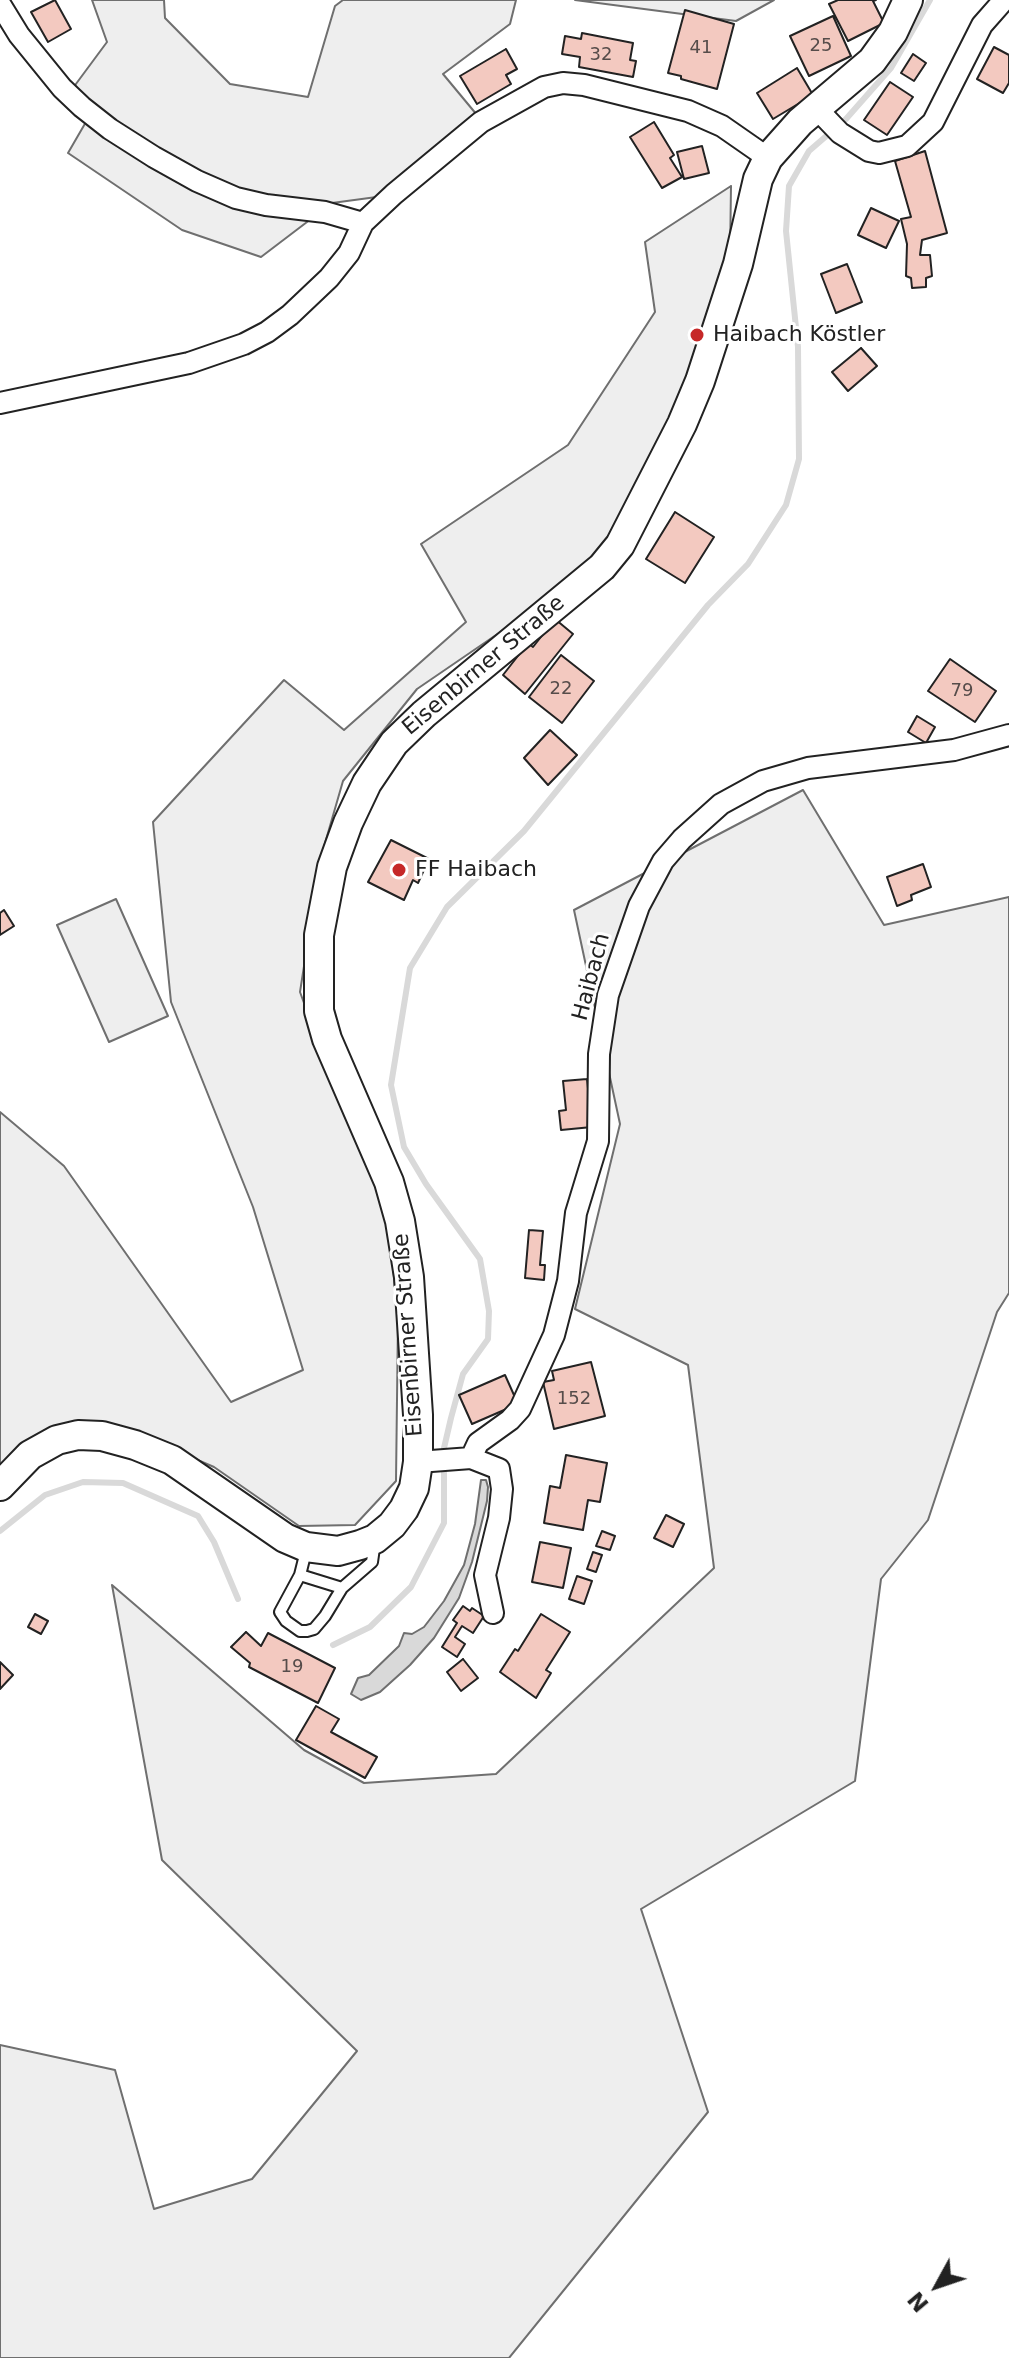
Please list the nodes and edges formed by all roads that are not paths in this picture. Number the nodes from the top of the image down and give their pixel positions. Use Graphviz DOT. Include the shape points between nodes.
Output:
graph roads {
  1 [pos="908,0"];
  2 [pos="1004,0"];
  3 [pos="0,4"];
  4 [pos="828,121"];
  5 [pos="768,158"];
  6 [pos="363,223"];
  7 [pos="0,403"];
  8 [pos="1009,735"];
  9 [pos="465,1459"];
  10 [pos="428,1462"];
  11 [pos="0,1486"];
  12 [pos="375,1539"];
  13 [pos="306,1547"];
  14 [pos="300,1575"];
  15 [pos="342,1588"];
  16 [pos="493,1613"];
  1 -- 4 [label="main road, Eisenbirner Straße" via="893,32"];
  2 -- 4 [label="street" via="982,25 933,122 907,146 869,151"];
  3 -- 6 [label="street" via="62,88 154,157 236,198"];
  4 -- 5 [label="main road, Eisenbirner Straße" via="787,135"];
  5 -- 6 [label="street" via="704,117 563,83 526,96 481,122"];
  5 -- 10 [label="main road, Eisenbirner Straße" via="700,381 620,545 602,567 394,743 367,783 332,867 319,935 319,1011 377,1150 400,1221 418,1415"];
  6 -- 7 [label="street" via="349,253 312,296 244,344 189,363"];
  8 -- 9 [label="street, Haibach" via="954,750 808,768 763,781 710,813 663,861 639,906 608,995 599,1054 598,1141 576,1213 568,1281 554,1335 520,1409"];
  9 -- 10 [label="street"];
  9 -- 16 [label="street" via="499,1469 499,1518 485,1575"];
  10 -- 12 [label="main road, Eisenbirner Straße" via="404,1509"];
  11 -- 13 [label="main road, Eisenbirner Straße" via="30,1455 57,1440 102,1436 172,1460"];
  12 -- 13 [label="main road, Eisenbirner Straße" via="338,1551"];
  12 -- 15 [label="lane" via="372,1562"];
  13 -- 14 [label="lane"];
  14 -- 15 [label="lane"];
  14 -- 15 [label="lane" via="280,1612 300,1631 314,1629"];
}
